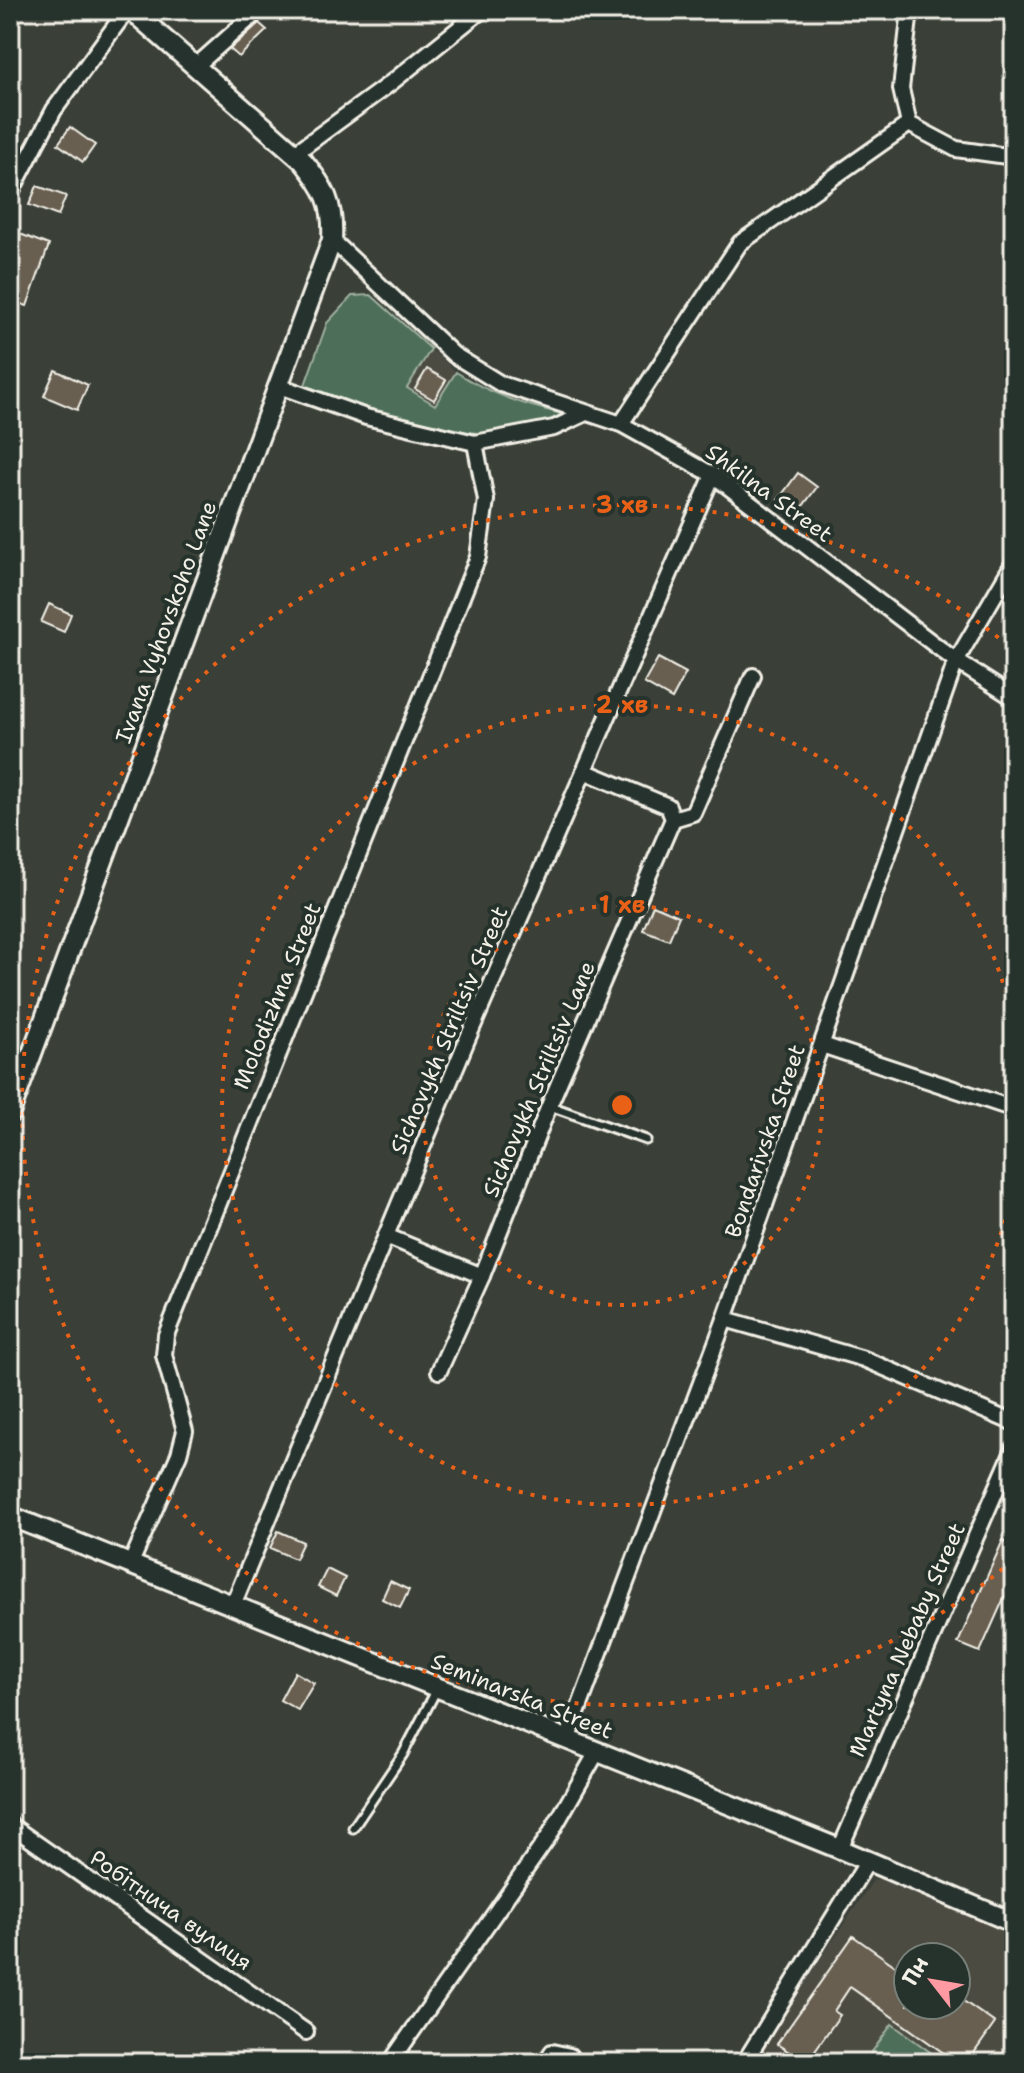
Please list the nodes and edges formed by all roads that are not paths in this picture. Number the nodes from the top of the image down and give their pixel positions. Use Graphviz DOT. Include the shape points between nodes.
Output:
graph roads {
  1 [pos="129,10"];
  2 [pos="259,10"];
  3 [pos="482,10"];
  4 [pos="910,10"];
  5 [pos="196,66"];
  6 [pos="909,124"];
  7 [pos="295,153"];
  8 [pos="1014,157"];
  9 [pos="10,194"];
  10 [pos="332,240"];
  11 [pos="279,386"];
  12 [pos="584,414"];
  13 [pos="621,424"];
  14 [pos="475,443"];
  15 [pos="713,475"];
  16 [pos="1014,562"];
  17 [pos="956,661"];
  18 [pos="753,676"];
  19 [pos="1014,698"];
  20 [pos="584,771"];
  21 [pos="673,819"];
  22 [pos="822,1045"];
  23 [pos="549,1106"];
  24 [pos="1014,1109"];
  25 [pos="10,1113"];
  26 [pos="646,1140"];
  27 [pos="386,1236"];
  28 [pos="482,1276"];
  29 [pos="725,1319"];
  30 [pos="439,1371"];
  31 [pos="1014,1423"];
  32 [pos="1014,1449"];
  33 [pos="10,1516"];
  34 [pos="131,1563"];
  35 [pos="233,1605"];
  36 [pos="438,1688"];
  37 [pos="567,1740"];
  38 [pos="597,1752"];
  39 [pos="10,1825"];
  40 [pos="353,1828"];
  41 [pos="840,1849"];
  42 [pos="868,1861"];
  43 [pos="1014,1923"];
  44 [pos="306,2032"];
  45 [pos="570,2056"];
  46 [pos="390,2063"];
  47 [pos="545,2063"];
  48 [pos="744,2063"];
  1 -- 5 [label="street, Ivana Vyhovskoho Lane"];
  1 -- 9 [label="street" via="54,110"];
  2 -- 5 [label="street"];
  3 -- 7 [label="street"];
  4 -- 6 [label="street" via="901,89"];
  5 -- 7 [label="street, Ivana Vyhovskoho Lane"];
  6 -- 8 [label="street" via="956,149"];
  6 -- 13 [label="street" via="740,243"];
  7 -- 10 [label="street, Ivana Vyhovskoho Lane" via="330,202"];
  10 -- 11 [label="street, Ivana Vyhovskoho Lane"];
  10 -- 12 [label="street, Shkilna Street" via="454,355 501,384"];
  11 -- 14 [label="street" via="366,417"];
  11 -- 25 [label="street, Ivana Vyhovskoho Lane"];
  12 -- 13 [label="street, Shkilna Street"];
  12 -- 14 [label="street" via="554,428"];
  13 -- 15 [label="street, Shkilna Street"];
  14 -- 34 [label="street, Molodizhna Street" via="486,500 478,557 166,1335 164,1355 185,1431"];
  15 -- 17 [label="street, Shkilna Street"];
  15 -- 20 [label="street, Sichovykh Striltsiv Street"];
  16 -- 17 [label="street, Bondarivska Street"];
  17 -- 19 [label="street, Shkilna Street"];
  17 -- 22 [label="street, Bondarivska Street"];
  18 -- 21 [label="street" via="693,813"];
  20 -- 21 [label="street" via="668,806"];
  20 -- 27 [label="street, Sichovykh Striltsiv Street"];
  21 -- 23 [label="street, Sichovykh Striltsiv Lane"];
  22 -- 24 [label="street"];
  22 -- 29 [label="street, Bondarivska Street"];
  23 -- 26 [label="lane"];
  23 -- 28 [label="street, Sichovykh Striltsiv Lane"];
  27 -- 28 [label="street"];
  27 -- 35 [label="street, Sichovykh Striltsiv Street"];
  28 -- 30 [label="street, Sichovykh Striltsiv Lane"];
  29 -- 31 [label="street" via="864,1359"];
  29 -- 37 [label="street, Bondarivska Street"];
  32 -- 41 [label="street, Martyna Nebaby Street"];
  33 -- 34 [label="street, Seminarska Street"];
  34 -- 35 [label="street, Seminarska Street"];
  35 -- 36 [label="street, Seminarska Street"];
  36 -- 37 [label="street, Seminarska Street"];
  36 -- 40 [label="lane" via="403,1754"];
  37 -- 38 [label="street, Seminarska Street"];
  38 -- 41 [label="street, Seminarska Street"];
  38 -- 46 [label="street" via="549,1836"];
  39 -- 44 [label="street, Робітнича вулиця"];
  41 -- 42 [label="street, Seminarska Street"];
  42 -- 43 [label="street, Seminarska Street"];
  42 -- 48 [label="street"];
  45 -- 47 [label="street" via="552,2052"];
}
